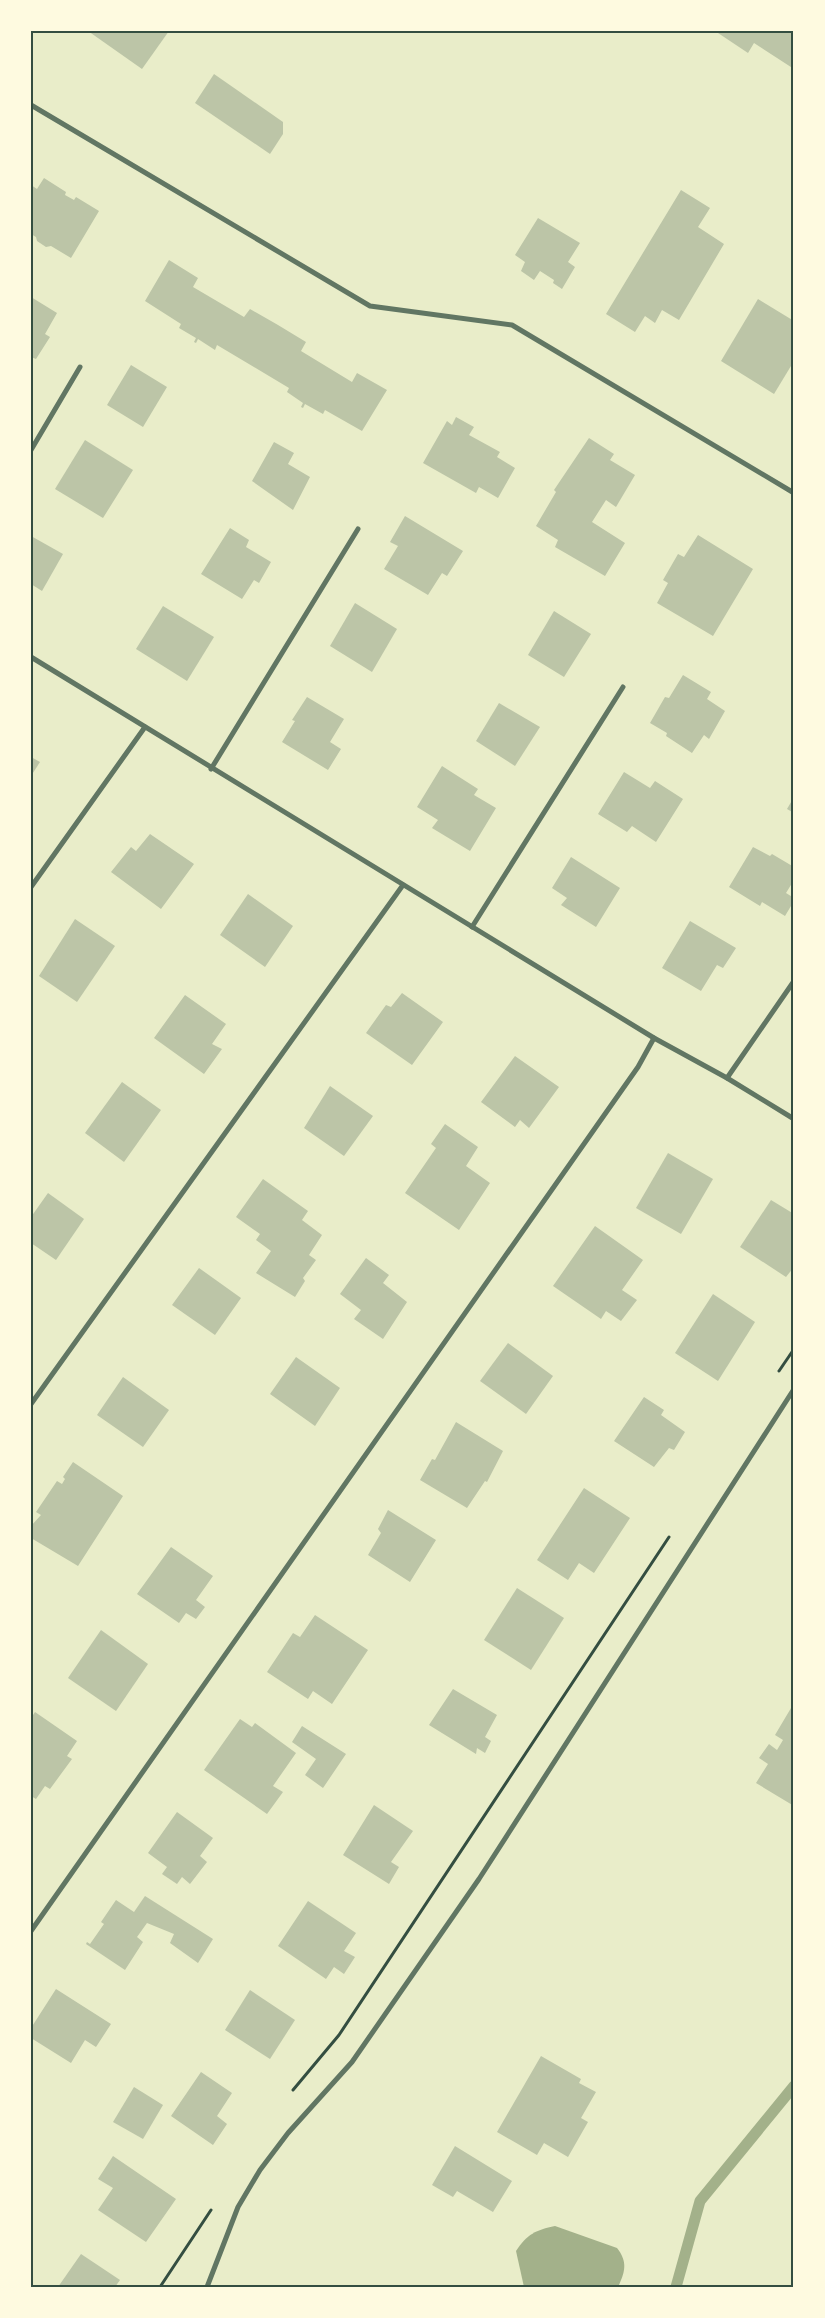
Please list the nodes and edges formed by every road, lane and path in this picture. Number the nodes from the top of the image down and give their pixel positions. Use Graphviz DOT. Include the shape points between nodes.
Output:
graph roads {
  1 [pos="31,105"];
  2 [pos="80,367"];
  3 [pos="31,450"];
  4 [pos="794,493"];
  5 [pos="358,529"];
  6 [pos="31,657"];
  7 [pos="623,687"];
  8 [pos="145,727"];
  9 [pos="211,768"];
  10 [pos="402,885"];
  11 [pos="31,886"];
  12 [pos="472,927"];
  13 [pos="794,981"];
  14 [pos="654,1038"];
  15 [pos="727,1078"];
  16 [pos="794,1119"];
  17 [pos="794,1349"];
  18 [pos="777,1374"];
  19 [pos="794,1389"];
  20 [pos="31,1404"];
  21 [pos="673,1531"];
  22 [pos="31,1931"];
  23 [pos="292,2091"];
  24 [pos="214,2205"];
  25 [pos="160,2287"];
  26 [pos="207,2287"];
  1 -- 4 [label="street" via="370,306 512,325"];
  2 -- 3 [label="street"];
  5 -- 9 [label="street"];
  6 -- 8 [label="street"];
  7 -- 12 [label="street"];
  8 -- 9 [label="street"];
  8 -- 11 [label="street"];
  9 -- 10 [label="street"];
  10 -- 12 [label="street"];
  10 -- 20 [label="street"];
  12 -- 14 [label="street"];
  13 -- 15 [label="street"];
  14 -- 15 [label="street"];
  14 -- 22 [label="street" via="638,1066"];
  15 -- 16 [label="street"];
  17 -- 18 [label="path"];
  19 -- 26 [label="street" via="479,1879 352,2062 288,2133 260,2170 238,2207"];
  21 -- 23 [label="path" via="339,2036"];
  24 -- 25 [label="path"];
}
